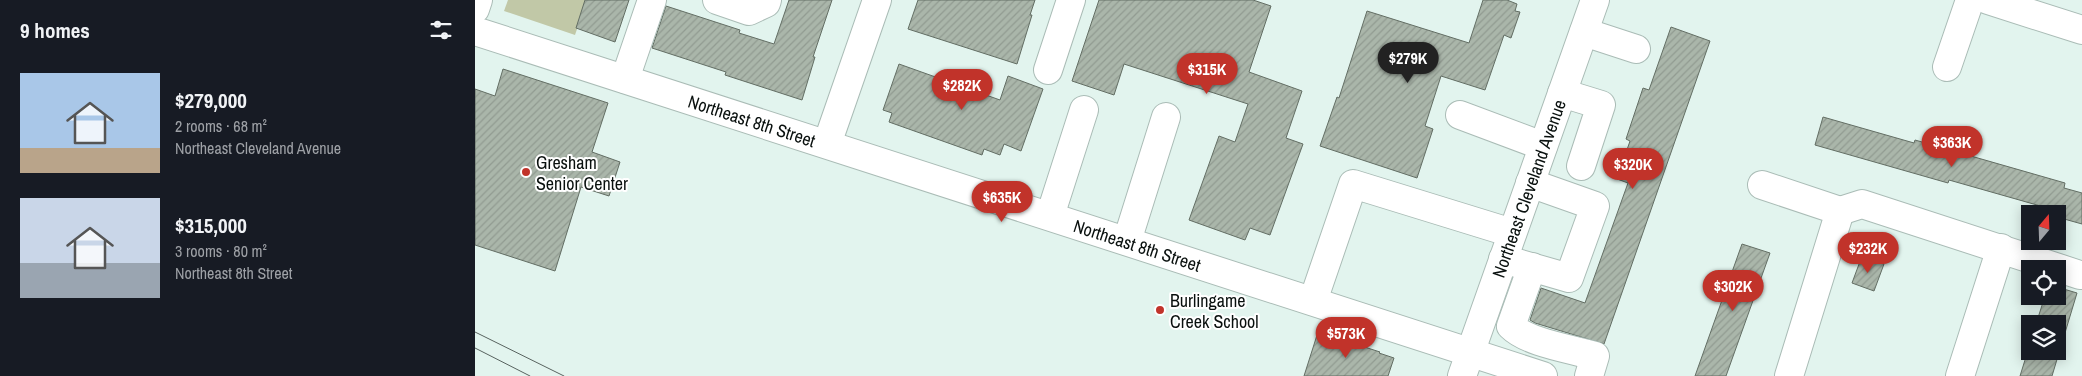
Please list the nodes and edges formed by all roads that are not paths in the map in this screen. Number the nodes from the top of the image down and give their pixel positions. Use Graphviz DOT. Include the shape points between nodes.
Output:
graph roads {
  1 [pos="478,0"];
  2 [pos="652,0"];
  3 [pos="717,0"];
  4 [pos="767,0"];
  5 [pos="877,0"];
  6 [pos="1071,0"];
  7 [pos="1595,0"];
  8 [pos="1970,0"];
  9 [pos="1988,0"];
  10 [pos="477,29"];
  11 [pos="2082,30"];
  12 [pos="1584,32"];
  13 [pos="1636,49"];
  14 [pos="1947,67"];
  15 [pos="1048,70"];
  16 [pos="625,79"];
  17 [pos="1562,93"];
  18 [pos="1084,110"];
  19 [pos="1461,115"];
  20 [pos="1166,117"];
  21 [pos="827,144"];
  22 [pos="1542,149"];
  23 [pos="1581,166"];
  24 [pos="1530,183"];
  25 [pos="1762,185"];
  26 [pos="1595,206"];
  27 [pos="1840,211"];
  28 [pos="1050,216"];
  29 [pos="1513,233"];
  30 [pos="1127,241"];
  31 [pos="2001,248"];
  32 [pos="1503,259"];
  33 [pos="1532,267"];
  34 [pos="2080,275"];
  35 [pos="1313,301"];
  36 [pos="1466,364"];
  37 [pos="1543,376"];
  38 [pos="1589,376"];
  39 [pos="1789,376"];
  40 [pos="1960,376"];
  1 -- 10 [label="street"];
  2 -- 16 [label="street"];
  3 -- 4 [label="street" via="749,11"];
  5 -- 21 [label="street"];
  6 -- 15 [label="street"];
  7 -- 12 [label="street, Northeast Cleveland Avenue"];
  8 -- 14 [label="street"];
  9 -- 11 [label="street"];
  10 -- 16 [label="street, Northeast 8th Street"];
  12 -- 13 [label="street"];
  12 -- 17 [label="street, Northeast Cleveland Avenue"];
  16 -- 21 [label="street, Northeast 8th Street"];
  17 -- 22 [label="street, Northeast Cleveland Avenue"];
  17 -- 23 [label="street" via="1601,105"];
  18 -- 28 [label="street"];
  19 -- 22 [label="street"];
  20 -- 30 [label="street"];
  21 -- 28 [label="street, Northeast 8th Street"];
  22 -- 23 [label="street"];
  22 -- 24 [label="street, Northeast Cleveland Avenue"];
  23 -- 26 [label="street"];
  24 -- 26 [label="street"];
  24 -- 29 [label="street, Northeast Cleveland Avenue"];
  25 -- 27 [label="street"];
  26 -- 33 [label="street" via="1569,278"];
  27 -- 31 [label="street" via="1862,204"];
  27 -- 39 [label="street"];
  28 -- 30 [label="street, Northeast 8th Street"];
  29 -- 32 [label="street, Northeast Cleveland Avenue"];
  29 -- 35 [label="street" via="1353,184"];
  30 -- 35 [label="street, Northeast 8th Street"];
  31 -- 34 [label="street"];
  31 -- 40 [label="street"];
  32 -- 33 [label="street"];
  32 -- 36 [label="street, Northeast Cleveland Avenue"];
  33 -- 38 [label="street" via="1511,326 1531,338 1595,356"];
  35 -- 36 [label="street, Northeast 8th Street"];
  36 -- 37 [label="street, Northeast 8th Street"];
}
